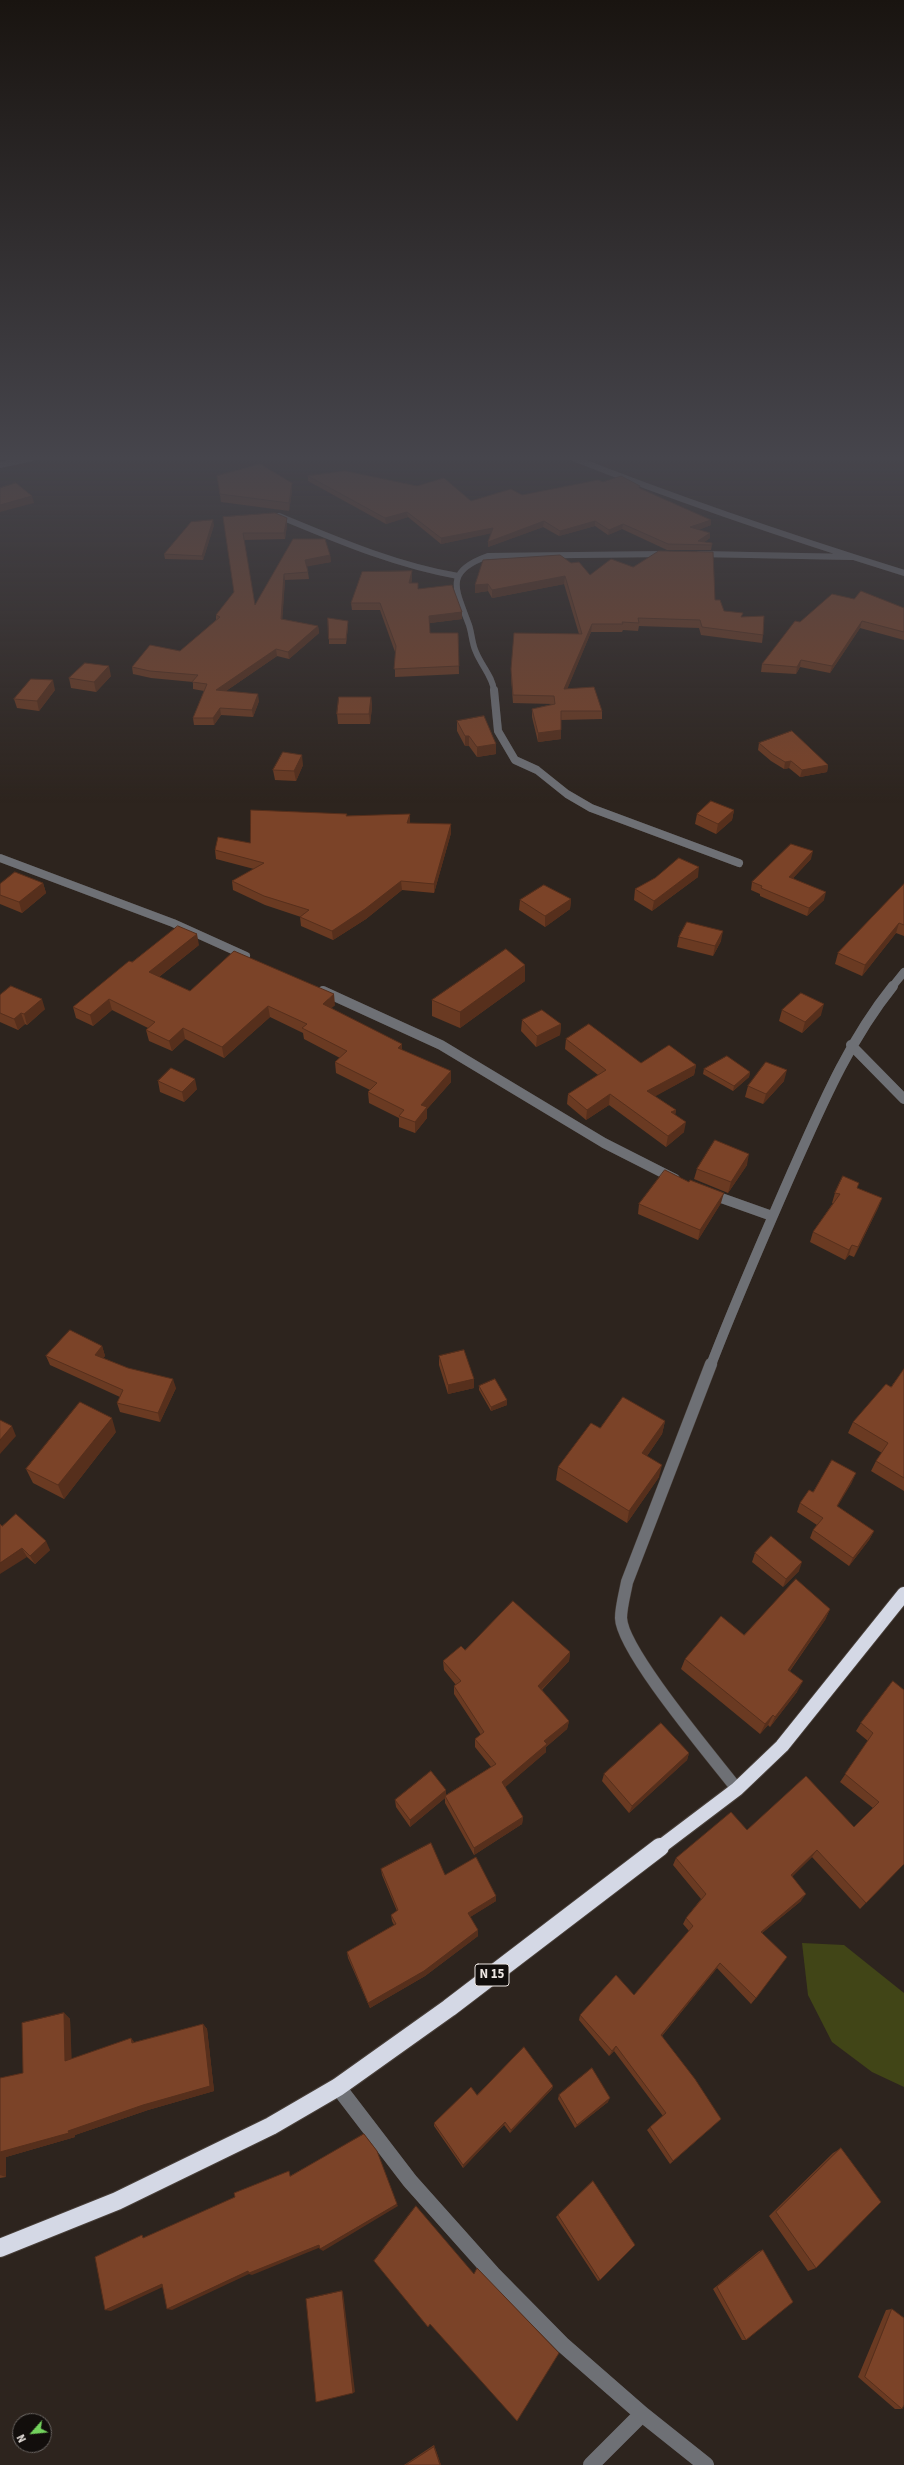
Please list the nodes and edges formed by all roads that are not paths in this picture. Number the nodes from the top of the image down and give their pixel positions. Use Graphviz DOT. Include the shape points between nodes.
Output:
graph roads {
  1 [pos="441,573"];
  2 [pos="461,573"];
  3 [pos="458,576"];
  4 [pos="0,858"];
  5 [pos="739,863"];
  6 [pos="258,962"];
  7 [pos="904,972"];
  8 [pos="314,987"];
  9 [pos="851,1044"];
  10 [pos="904,1099"];
  11 [pos="682,1182"];
  12 [pos="702,1190"];
  13 [pos="772,1216"];
  14 [pos="904,1594"];
  15 [pos="737,1789"];
  16 [pos="338,2087"];
  17 [pos="0,2248"];
  18 [pos="642,2414"];
  19 [pos="591,2465"];
  20 [pos="706,2465"];
  1 -- 3 [label="street"];
  2 -- 3 [label="street"];
  3 -- 5 [label="street" via="455,587 471,630 475,651 494,688 498,730 515,760 537,770 567,794 591,808"];
  4 -- 6 [label="street" via="173,923"];
  7 -- 9 [label="street"];
  8 -- 11 [label="street" via="441,1045 604,1143"];
  9 -- 10 [label="street"];
  9 -- 13 [label="street"];
  12 -- 13 [label="street"];
  13 -- 15 [label="street" via="736,1300 627,1582 621,1618 634,1650 673,1707"];
  14 -- 15 [label="highway, N 15" via="782,1746"];
  15 -- 16 [label="highway, N 15" via="449,2008"];
  16 -- 17 [label="highway, N 15" via="271,2126 210,2157 117,2201"];
  16 -- 18 [label="street" via="410,2181 493,2274 563,2345"];
  18 -- 19 [label="street"];
  18 -- 20 [label="street"];
}
